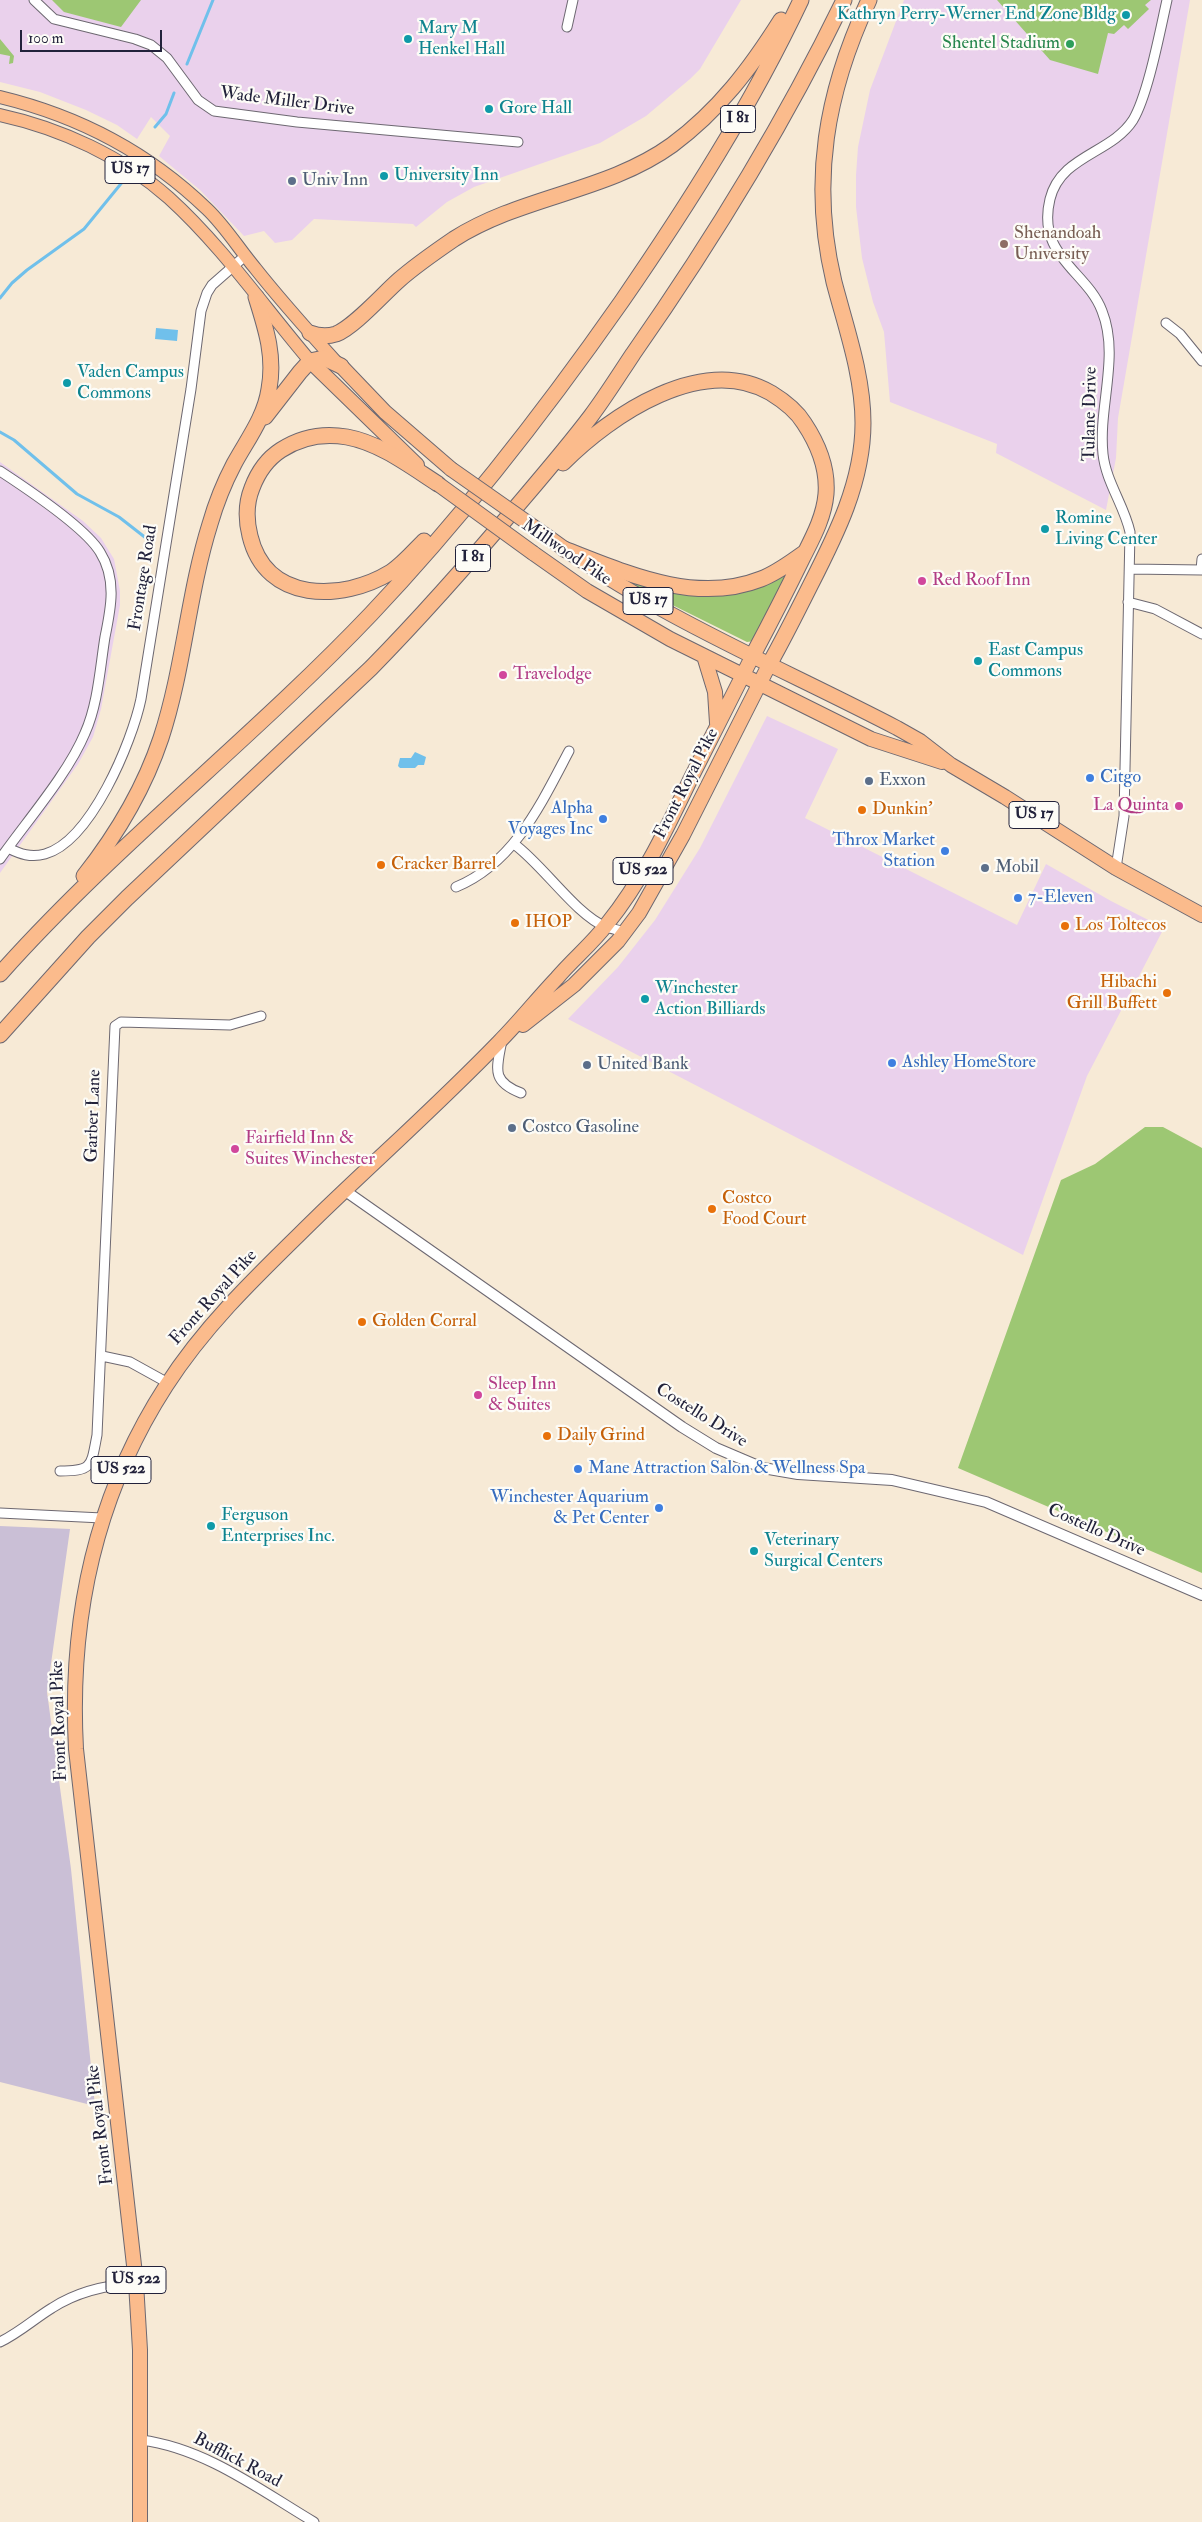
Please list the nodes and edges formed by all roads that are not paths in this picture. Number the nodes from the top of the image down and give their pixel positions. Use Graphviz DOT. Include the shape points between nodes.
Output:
graph roads {
  1 [pos="34,0"];
  2 [pos="573,0"];
  3 [pos="794,0"];
  4 [pos="801,0"];
  5 [pos="844,0"];
  6 [pos="869,0"];
  7 [pos="1167,0"];
  8 [pos="567,26"];
  9 [pos="0,97"];
  10 [pos="0,115"];
  11 [pos="518,142"];
  12 [pos="245,256"];
  13 [pos="232,268"];
  14 [pos="256,297"];
  15 [pos="1166,323"];
  16 [pos="310,333"];
  17 [pos="310,361"];
  18 [pos="1202,361"];
  19 [pos="341,366"];
  20 [pos="248,440"];
  21 [pos="0,472"];
  22 [pos="438,484"];
  23 [pos="459,515"];
  24 [pos="564,549"];
  25 [pos="805,552"];
  26 [pos="474,557"];
  27 [pos="1202,559"];
  28 [pos="1130,570"];
  29 [pos="1202,570"];
  30 [pos="1128,602"];
  31 [pos="1202,634"];
  32 [pos="753,655"];
  33 [pos="704,656"];
  34 [pos="770,663"];
  35 [pos="743,675"];
  36 [pos="759,683"];
  37 [pos="717,726"];
  38 [pos="569,752"];
  39 [pos="951,765"];
  40 [pos="514,844"];
  41 [pos="8,848"];
  42 [pos="0,859"];
  43 [pos="1116,868"];
  44 [pos="456,887"];
  45 [pos="1202,915"];
  46 [pos="605,927"];
  47 [pos="625,932"];
  48 [pos="36,935"];
  49 [pos="0,974"];
  50 [pos="261,1016"];
  51 [pos="0,1035"];
  52 [pos="502,1040"];
  53 [pos="522,1093"];
  54 [pos="344,1190"];
  55 [pos="102,1356"];
  56 [pos="168,1382"];
  57 [pos="60,1471"];
  58 [pos="0,1513"];
  59 [pos="102,1518"];
  60 [pos="1202,1595"];
  61 [pos="136,2284"];
  62 [pos="0,2342"];
  63 [pos="141,2440"];
  64 [pos="140,2522"];
  65 [pos="314,2522"];
  1 -- 11 [label="street, Wade Miller Drive" via="54,19 142,41 164,55 204,106 221,113"];
  2 -- 8 [label="street"];
  3 -- 16 [label="highway" via="731,92 693,129 670,146 631,168 506,214 456,238 400,279 344,329 328,336"];
  4 -- 23 [label="highway, I 81" via="738,118 668,234 558,390"];
  5 -- 26 [label="highway, I 81" via="772,139 683,283 591,416"];
  6 -- 34 [label="highway" via="839,77 822,173 830,263 860,389 863,423 860,457 846,512"];
  7 -- 28 [label="street, Tulane Drive" via="1141,102 1133,119 1120,134 1086,154 1066,172 1053,191 1049,211 1057,250 1096,299 1106,323 1108,345 1103,453 1108,476 1127,519"];
  9 -- 12 [label="main road, US 17" via="74,120 138,154 208,210"];
  10 -- 13 [label="main road, US 17" via="45,127 123,165 167,196"];
  12 -- 13 [label="street, Frontage Road"];
  12 -- 16 [label="main road, Millwood Pike / US 17"];
  13 -- 14 [label="main road, Millwood Pike / US 17"];
  13 -- 41 [label="street, Frontage Road" via="212,285 201,311 141,699 127,748 104,794 86,820 56,849 30,856"];
  14 -- 17 [label="main road, Millwood Pike / US 17"];
  14 -- 20 [label="highway" via="269,337 272,369 266,405"];
  15 -- 18 [label="street" via="1186,340"];
  16 -- 19 [label="main road, Millwood Pike / US 17"];
  17 -- 19 [label="highway" via="324,358"];
  17 -- 20 [label="highway"];
  17 -- 22 [label="highway, Millwood Pike / US 17"];
  19 -- 24 [label="highway, Millwood Pike / US 17, bridge" via="386,412 451,468"];
  20 -- 48 [label="highway" via="223,487 210,524 167,716 144,779 113,836"];
  21 -- 41 [label="street" via="95,544 106,562 112,591 93,708 85,733 71,759"];
  22 -- 23 [label="highway" via="384,450 364,442 331,436 301,440 274,454 256,476 247,504 252,543 272,573 292,586 317,592 343,592 393,570 442,524"];
  22 -- 33 [label="highway, Millwood Pike / US 17, bridge" via="621,612"];
  23 -- 48 [label="highway, I 81" via="344,641 135,836"];
  24 -- 25 [label="highway" via="654,583 713,588 761,579"];
  24 -- 32 [label="highway, Millwood Pike / US 17" via="655,606"];
  25 -- 26 [label="highway" via="821,518 826,494 824,465 815,440 800,416 778,397 751,384 720,380 676,388 633,408 571,455"];
  25 -- 32 [label="highway"];
  26 -- 51 [label="highway, I 81" via="371,668 88,937"];
  27 -- 29 [label="street"];
  28 -- 29 [label="street"];
  28 -- 30 [label="street, Tulane Drive"];
  30 -- 31 [label="street" via="1155,609"];
  30 -- 43 [label="street, Tulane Drive" via="1124,816"];
  32 -- 34 [label="highway, Millwood Pike / US 17"];
  32 -- 35 [label="highway, Front Royal Pike"];
  33 -- 35 [label="highway, Millwood Pike / US 17"];
  33 -- 37 [label="highway" via="715,692"];
  34 -- 36 [label="highway, Front Royal Pike / US 522"];
  34 -- 39 [label="highway, Millwood Pike / US 17" via="897,728"];
  35 -- 36 [label="highway, Millwood Pike / US 17"];
  35 -- 37 [label="highway, Front Royal Pike / US 522"];
  36 -- 39 [label="highway, Millwood Pike / US 17" via="871,739"];
  36 -- 47 [label="highway, Front Royal Pike / US 522" via="659,879"];
  37 -- 46 [label="highway, Front Royal Pike / US 522" via="646,866"];
  38 -- 40 [label="street" via="540,807"];
  39 -- 43 [label="highway, Millwood Pike / US 17"];
  40 -- 44 [label="street" via="473,880"];
  40 -- 46 [label="street" via="584,912"];
  41 -- 42 [label="street"];
  43 -- 45 [label="highway, Millwood Pike / US 17"];
  46 -- 47 [label="street"];
  46 -- 52 [label="highway, Front Royal Pike / US 522"];
  47 -- 52 [label="highway, Front Royal Pike / US 522" via="574,985"];
  48 -- 49 [label="highway, I 81"];
  50 -- 55 [label="street, Garber Lane" via="230,1025 121,1022 115,1026"];
  52 -- 53 [label="street" via="498,1065 500,1078 506,1087"];
  52 -- 54 [label="highway, Front Royal Pike / US 522"];
  54 -- 56 [label="highway, Front Royal Pike / US 522" via="231,1302"];
  54 -- 60 [label="street, Costello Drive" via="682,1426 730,1456 772,1470 892,1480 986,1502"];
  55 -- 56 [label="street" via="130,1362"];
  55 -- 57 [label="street, Garber Lane" via="97,1435 90,1464 81,1471"];
  56 -- 59 [label="highway, Front Royal Pike / US 522" via="125,1461"];
  58 -- 59 [label="street"];
  59 -- 61 [label="highway, Front Royal Pike / US 522" via="80,1616 74,1713"];
  61 -- 62 [label="street" via="101,2287 73,2297"];
  61 -- 63 [label="highway, Front Royal Pike / US 522"];
  63 -- 64 [label="highway, Front Royal Pike / US 522"];
  63 -- 65 [label="street, Bufflick Road" via="170,2445 205,2458"];
}
